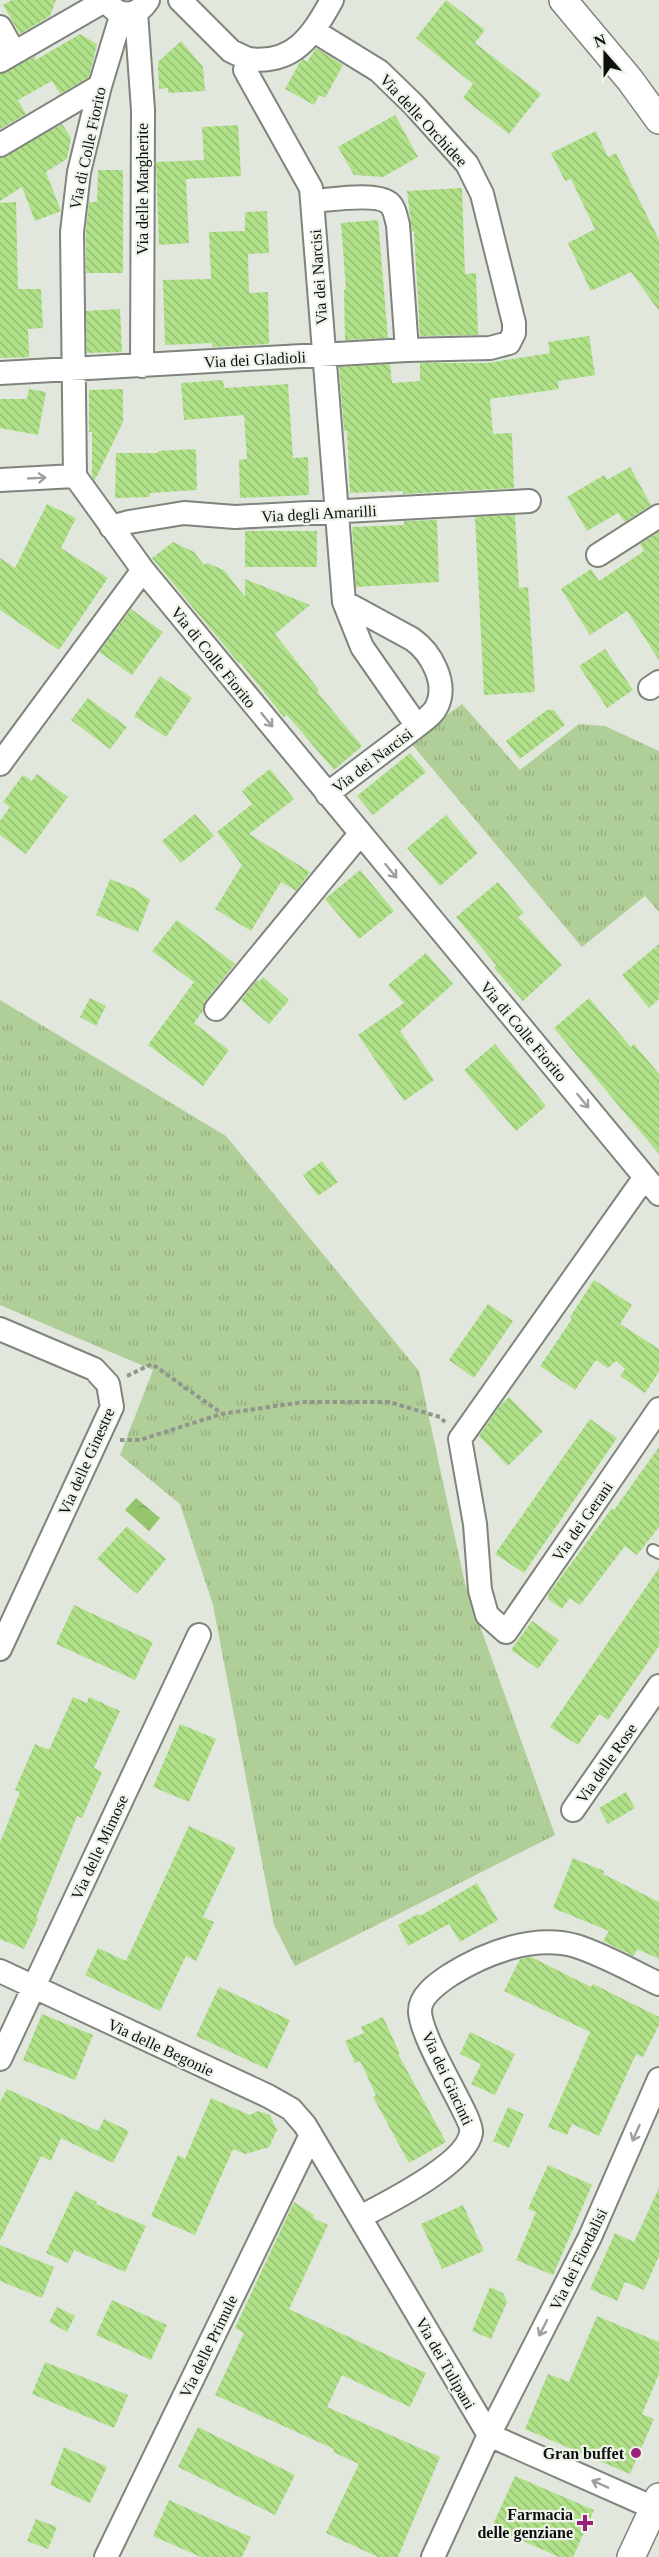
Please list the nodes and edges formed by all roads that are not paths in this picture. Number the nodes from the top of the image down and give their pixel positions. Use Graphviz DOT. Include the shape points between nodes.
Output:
graph roads {
  1 [pos="180,0"];
  2 [pos="332,0"];
  3 [pos="563,0"];
  4 [pos="128,6"];
  5 [pos="0,27"];
  6 [pos="314,32"];
  7 [pos="7,56"];
  8 [pos="248,59"];
  9 [pos="100,86"];
  10 [pos="659,120"];
  11 [pos="0,144"];
  12 [pos="313,201"];
  13 [pos="509,343"];
  14 [pos="407,350"];
  15 [pos="324,356"];
  16 [pos="142,366"];
  17 [pos="73,370"];
  18 [pos="0,373"];
  19 [pos="75,476"];
  20 [pos="0,480"];
  21 [pos="529,501"];
  22 [pos="335,512"];
  23 [pos="659,516"];
  24 [pos="111,527"];
  25 [pos="598,555"];
  26 [pos="143,570"];
  27 [pos="344,602"];
  28 [pos="417,726"];
  29 [pos="0,764"];
  30 [pos="327,794"];
  31 [pos="360,834"];
  32 [pos="216,1009"];
  33 [pos="652,1186"];
  34 [pos="0,1329"];
  35 [pos="659,1409"];
  36 [pos="198,1635"];
  37 [pos="1,1643"];
  38 [pos="659,1686"];
  39 [pos="573,1810"];
  40 [pos="0,1971"];
  41 [pos="659,1984"];
  42 [pos="33,1988"];
  43 [pos="0,2059"];
  44 [pos="659,2079"];
  45 [pos="311,2135"];
  46 [pos="360,2217"];
  47 [pos="489,2435"];
  48 [pos="656,2503"];
  49 [pos="106,2557"];
  50 [pos="433,2557"];
  51 [pos="631,2557"];
  1 -- 8 [label="street" via="231,51"];
  2 -- 6 [label="street"];
  3 -- 10 [label="street"];
  4 -- 7 [label="street"];
  4 -- 9 [label="street, Via di Colle Fiorito"];
  4 -- 16 [label="street, Via delle Margherite" via="143,110"];
  5 -- 7 [label="street"];
  6 -- 8 [label="street" via="286,53 265,61"];
  6 -- 13 [label="street, Via delle Orchidee" via="379,71 472,172 484,200 514,323"];
  8 -- 12 [label="street, Via dei Narcisi" via="245,70 306,177"];
  9 -- 11 [label="street"];
  9 -- 17 [label="street, Via di Colle Fiorito" via="79,172 72,232"];
  12 -- 14 [label="street" via="372,198 392,207 398,225"];
  12 -- 15 [label="street, Via dei Narcisi"];
  13 -- 14 [label="street, Via dei Gladioli" via="490,348"];
  14 -- 15 [label="street, Via dei Gladioli"];
  15 -- 16 [label="street, Via dei Gladioli"];
  15 -- 22 [label="street, Via dei Narcisi"];
  16 -- 17 [label="street, Via dei Gladioli"];
  17 -- 18 [label="street, Via dei Gladioli"];
  17 -- 19 [label="street, Via di Colle Fiorito"];
  20 -- 19 [label="street, one-way"];
  19 -- 24 [label="street, Via di Colle Fiorito"];
  21 -- 22 [label="street, Via degli Amarilli"];
  22 -- 24 [label="street, Via degli Amarilli" via="235,517 184,513"];
  22 -- 27 [label="street, Via dei Narcisi"];
  23 -- 25 [label="street"];
  24 -- 26 [label="street, Via di Colle Fiorito"];
  26 -- 29 [label="street"];
  26 -- 30 [label="street, Via di Colle Fiorito, one-way"];
  27 -- 28 [label="street, Via dei Narcisi" via="362,647"];
  27 -- 28 [label="street, Via dei Narcisi" via="412,639 431,658 439,699 433,712"];
  28 -- 30 [label="street, Via dei Narcisi"];
  30 -- 31 [label="street, Via di Colle Fiorito"];
  31 -- 32 [label="street"];
  31 -- 33 [label="street, Via di Colle Fiorito, one-way"];
  33 -- 35 [label="street, Via dei Gerani" via="460,1439 474,1513 480,1590 487,1616 506,1632"];
  34 -- 37 [label="street, Via delle Ginestre" via="88,1365 108,1384 112,1407"];
  36 -- 42 [label="street, Via delle Mimose"];
  38 -- 39 [label="street, Via delle Rose"];
  40 -- 42 [label="street, Via delle Begonie"];
  41 -- 46 [label="street, Via dei Giacinti" via="583,1949 546,1942 490,1954 446,1978 424,1998 420,2012 437,2060 471,2124 470,2137 449,2162 422,2183"];
  42 -- 43 [label="street, Via delle Mimose"];
  42 -- 45 [label="street, Via delle Begonie" via="281,2103 299,2117"];
  44 -- 47 [label="street, Via dei Fiordalisi, one-way" via="590,2236"];
  45 -- 46 [label="street, Via dei Tulipani"];
  45 -- 49 [label="street, Via delle Primule"];
  46 -- 47 [label="street, Via dei Tulipani"];
  48 -- 47 [label="street, one-way"];
  47 -- 50 [label="street, Via dei Fiordalisi"];
  48 -- 51 [label="street"];
}
